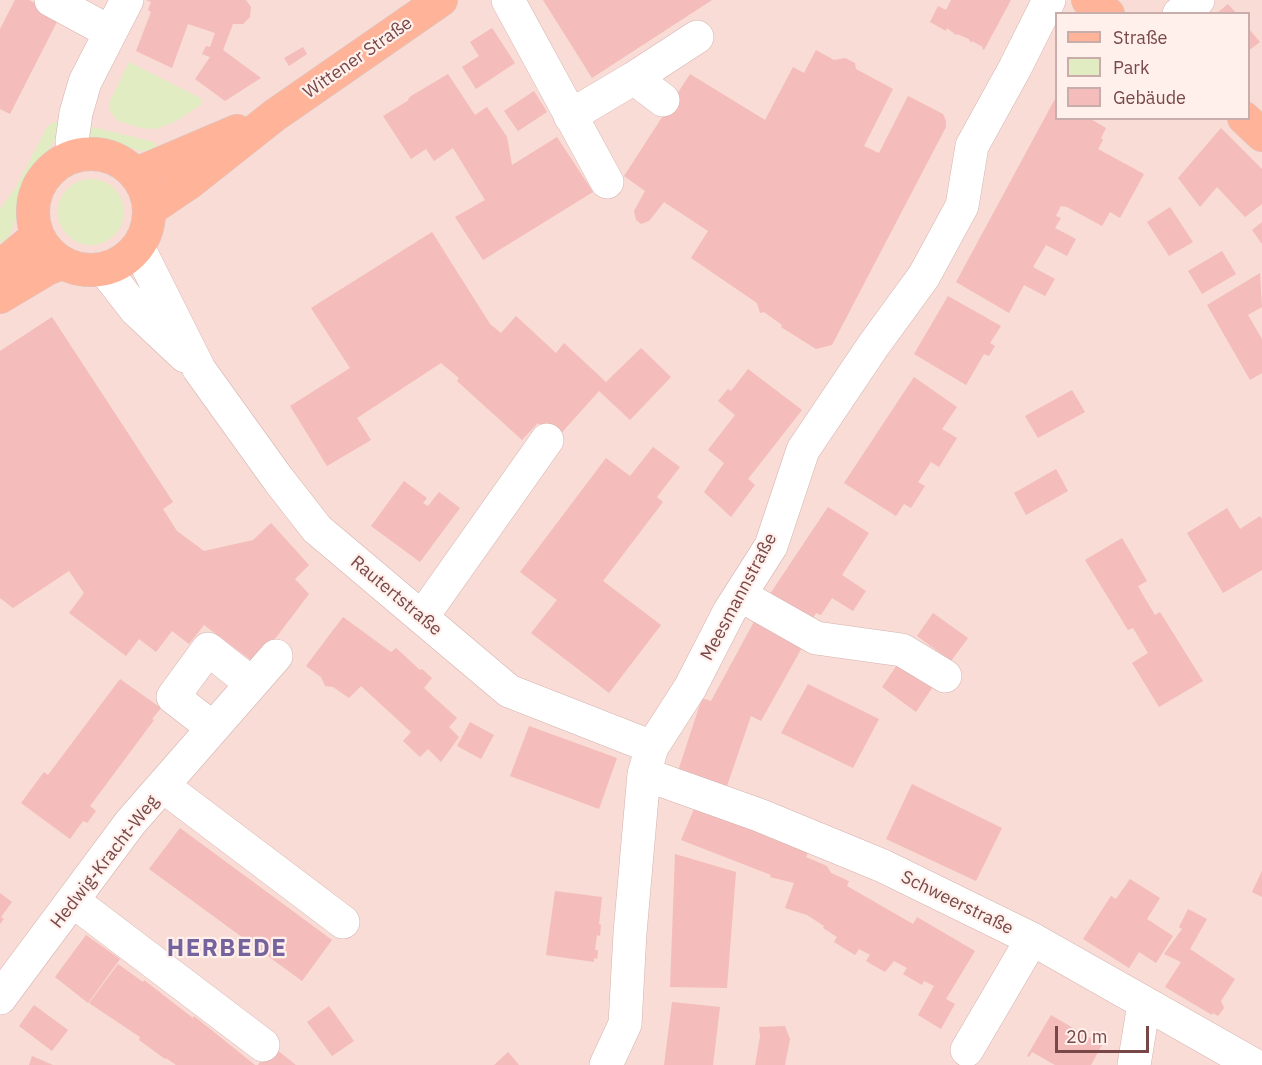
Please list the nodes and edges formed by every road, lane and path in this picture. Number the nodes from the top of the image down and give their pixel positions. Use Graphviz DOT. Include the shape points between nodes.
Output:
graph roads {
  1 [pos="51,0"];
  2 [pos="127,0"];
  3 [pos="441,0"];
  4 [pos="507,0"];
  5 [pos="1048,0"];
  6 [pos="1088,0"];
  7 [pos="1198,0"];
  8 [pos="1105,12"];
  9 [pos="1182,12"];
  10 [pos="110,32"];
  11 [pos="697,37"];
  12 [pos="634,78"];
  13 [pos="663,100"];
  14 [pos="275,116"];
  15 [pos="570,117"];
  16 [pos="1246,120"];
  17 [pos="1262,135"];
  18 [pos="73,156"];
  19 [pos="136,174"];
  20 [pos="607,182"];
  21 [pos="149,210"];
  22 [pos="37,236"];
  23 [pos="138,247"];
  24 [pos="62,263"];
  25 [pos="0,267"];
  26 [pos="104,269"];
  27 [pos="0,297"];
  28 [pos="199,369"];
  29 [pos="548,440"];
  30 [pos="740,596"];
  31 [pos="422,616"];
  32 [pos="276,656"];
  33 [pos="945,676"];
  34 [pos="251,683"];
  35 [pos="213,728"];
  36 [pos="648,760"];
  37 [pos="163,786"];
  38 [pos="73,901"];
  39 [pos="343,922"];
  40 [pos="1032,939"];
  41 [pos="0,998"];
  42 [pos="1144,1004"];
  43 [pos="263,1045"];
  44 [pos="967,1050"];
  45 [pos="606,1065"];
  46 [pos="1134,1065"];
  47 [pos="1254,1065"];
  1 -- 10 [label="street"];
  2 -- 10 [label="street"];
  3 -- 14 [label="main road, Wittener Straße"];
  4 -- 15 [label="street"];
  5 -- 30 [label="street, Meesmannstraße" via="972,146 962,206 924,276 803,450 771,546"];
  6 -- 8 [label="main road"];
  7 -- 9 [label="street"];
  10 -- 18 [label="street" via="85,82 76,113"];
  11 -- 12 [label="street"];
  12 -- 13 [label="street"];
  12 -- 15 [label="street"];
  14 -- 19 [label="main road, Wittener Straße"];
  14 -- 21 [label="main road, Wittener Straße"];
  15 -- 20 [label="street"];
  16 -- 17 [label="main road"];
  18 -- 19 [label="main road" via="107,156"];
  18 -- 22 [label="main road" via="55,165 33,197 32,217"];
  19 -- 21 [label="main road" via="146,191"];
  21 -- 23 [label="main road" via="147,229"];
  22 -- 24 [label="main road" via="47,252"];
  22 -- 25 [label="main road"];
  23 -- 26 [label="main road" via="123,261"];
  23 -- 28 [label="street, Rautertstraße"];
  24 -- 26 [label="main road" via="82,270"];
  24 -- 27 [label="main road"];
  26 -- 28 [label="street, Rautertstraße" via="136,310"];
  28 -- 31 [label="street, Rautertstraße" via="317,529"];
  29 -- 31 [label="street"];
  30 -- 33 [label="street" via="816,638 902,650"];
  30 -- 36 [label="street, Meesmannstraße"];
  31 -- 36 [label="street, Rautertstraße" via="508,691"];
  32 -- 34 [label="street, Hedwig-Kracht-Weg"];
  34 -- 35 [label="street, Hedwig-Kracht-Weg"];
  34 -- 35 [label="street" via="208,649 173,697"];
  35 -- 37 [label="street, Hedwig-Kracht-Weg"];
  36 -- 40 [label="street, Schweerstraße" via="759,815 883,866"];
  36 -- 45 [label="street, Meesmannstraße" via="625,1024"];
  37 -- 38 [label="street, Hedwig-Kracht-Weg" via="130,823"];
  37 -- 39 [label="street"];
  38 -- 41 [label="street, Hedwig-Kracht-Weg"];
  38 -- 43 [label="street"];
  40 -- 42 [label="street, Schweerstraße"];
  40 -- 44 [label="street"];
  42 -- 46 [label="street"];
  42 -- 47 [label="street, Schweerstraße"];
}
